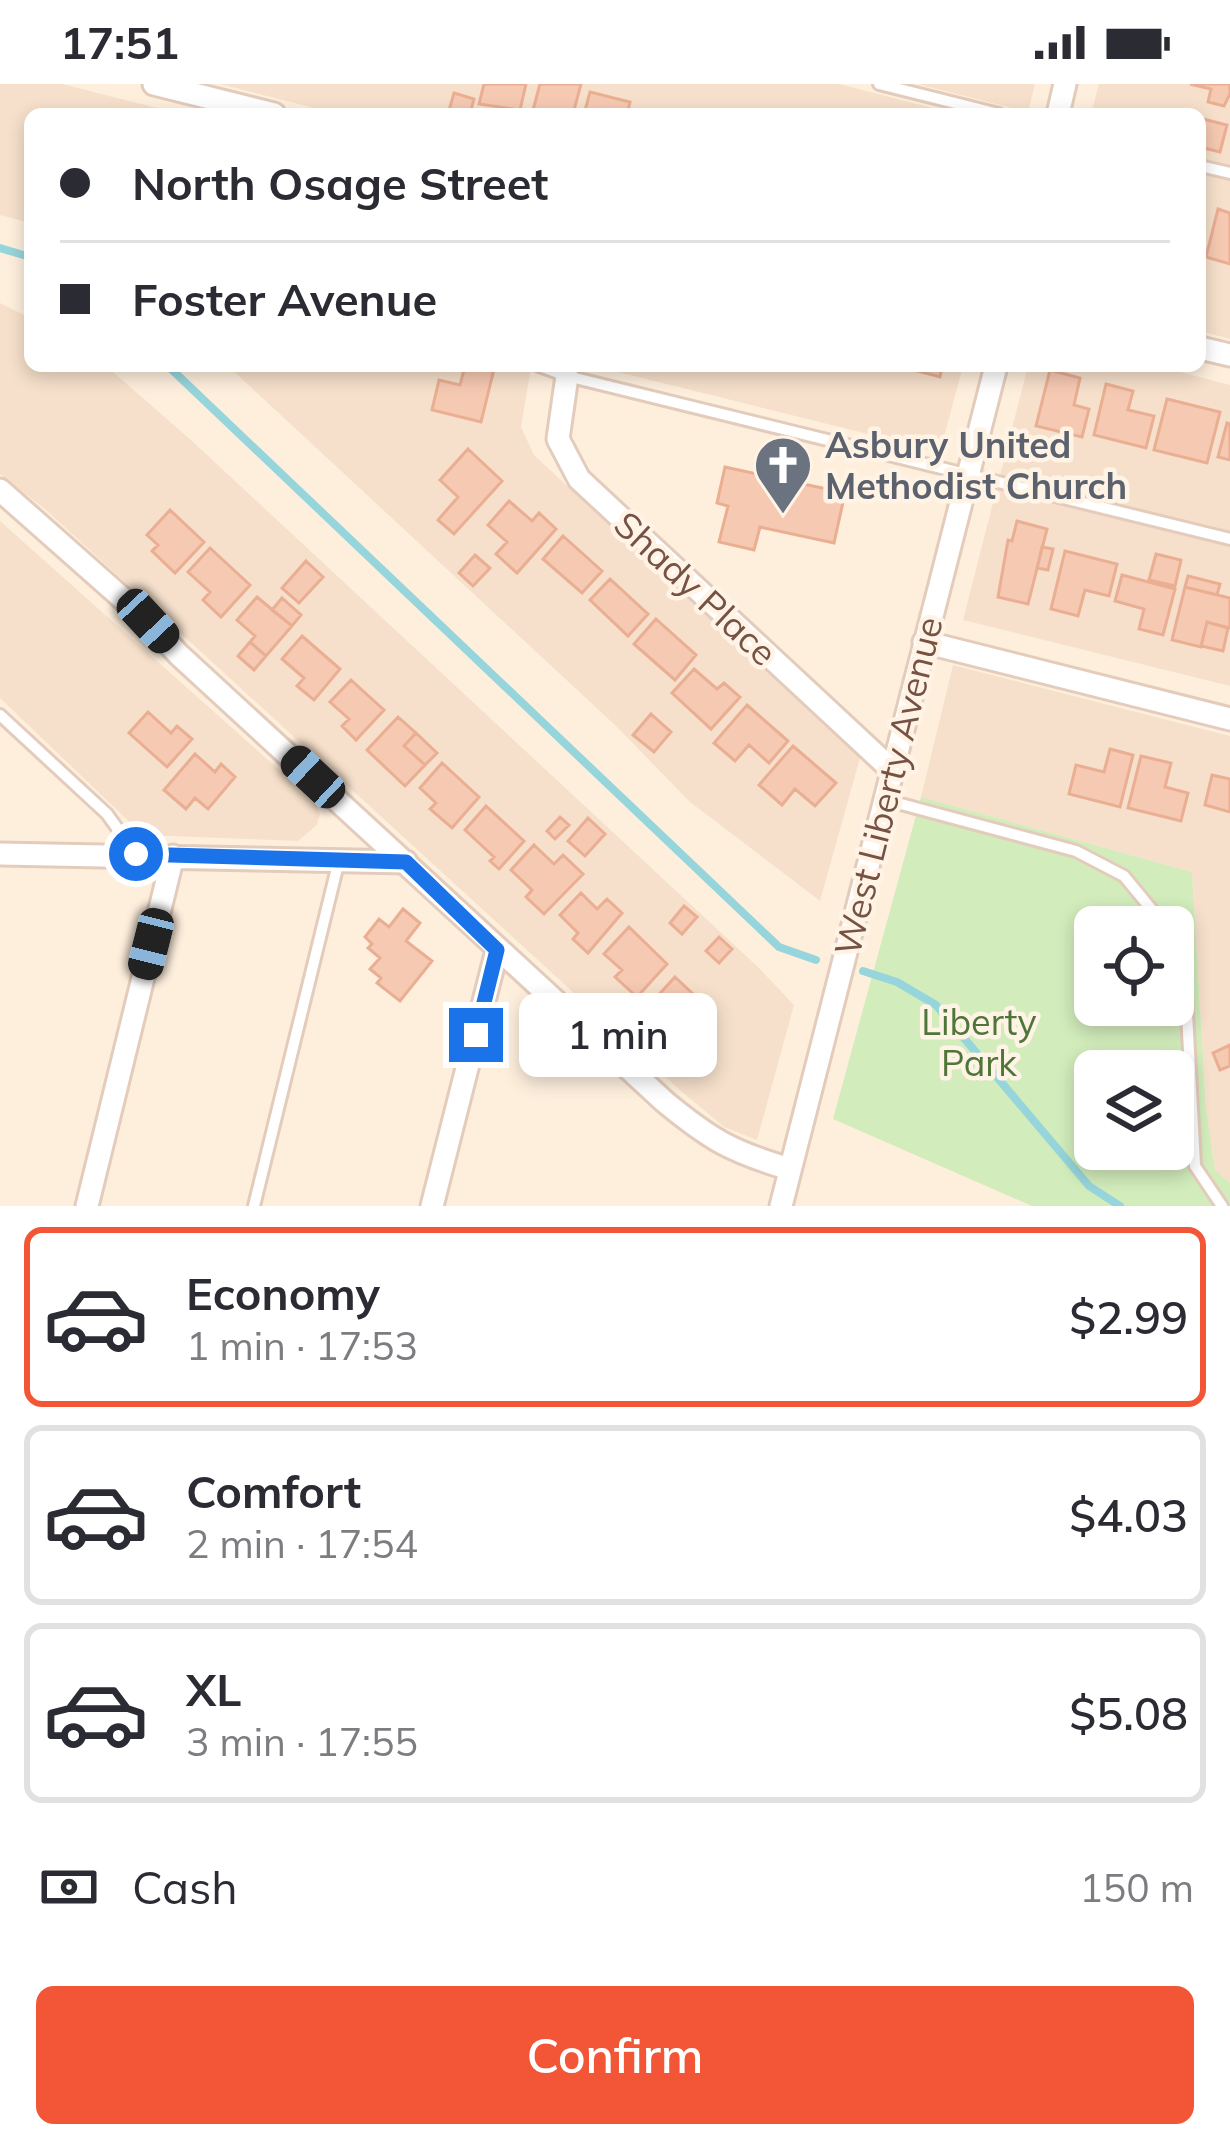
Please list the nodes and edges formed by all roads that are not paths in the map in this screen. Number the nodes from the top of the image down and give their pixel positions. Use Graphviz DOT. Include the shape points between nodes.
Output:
graph roads {
  1 [pos="154,84"];
  2 [pos="879,84"];
  3 [pos="250,108"];
  4 [pos="975,108"];
  5 [pos="556,372"];
  6 [pos="994,372"];
  7 [pos="567,376"];
  8 [pos="969,474"];
  9 [pos="0,490"];
  10 [pos="1230,538"];
  11 [pos="925,642"];
  12 [pos="0,715"];
  13 [pos="1230,719"];
  14 [pos="893,771"];
  15 [pos="886,800"];
  16 [pos="0,854"];
  17 [pos="136,854"];
  18 [pos="173,856"];
  19 [pos="339,858"];
  20 [pos="406,862"];
  21 [pos="1149,906"];
  22 [pos="497,950"];
  23 [pos="1188,1026"];
  24 [pos="790,1169"];
  25 [pos="87,1206"];
  26 [pos="254,1206"];
  27 [pos="432,1206"];
  28 [pos="781,1206"];
  29 [pos="1222,1206"];
  1 -- 3 [label="street"];
  2 -- 4 [label="lane"];
  5 -- 7 [label="lane"];
  6 -- 8 [label="street, West Liberty Avenue"];
  7 -- 8 [label="lane"];
  7 -- 14 [label="street, Shady Place" via="558,439 578,479"];
  8 -- 10 [label="lane"];
  8 -- 11 [label="street, West Liberty Avenue"];
  9 -- 20 [label="street"];
  11 -- 13 [label="street"];
  11 -- 14 [label="street, West Liberty Avenue"];
  12 -- 17 [label="lane" via="107,814"];
  14 -- 15 [label="street, West Liberty Avenue"];
  15 -- 21 [label="lane" via="1076,851 1124,876"];
  15 -- 24 [label="street, West Liberty Avenue"];
  16 -- 17 [label="street"];
  17 -- 18 [label="street"];
  18 -- 19 [label="street"];
  18 -- 25 [label="street"];
  19 -- 20 [label="street"];
  19 -- 26 [label="lane"];
  20 -- 22 [label="street"];
  22 -- 24 [label="street" via="707,1137"];
  22 -- 27 [label="street"];
  23 -- 29 [label="lane" via="1195,1166"];
  24 -- 28 [label="street, West Liberty Avenue"];
}
